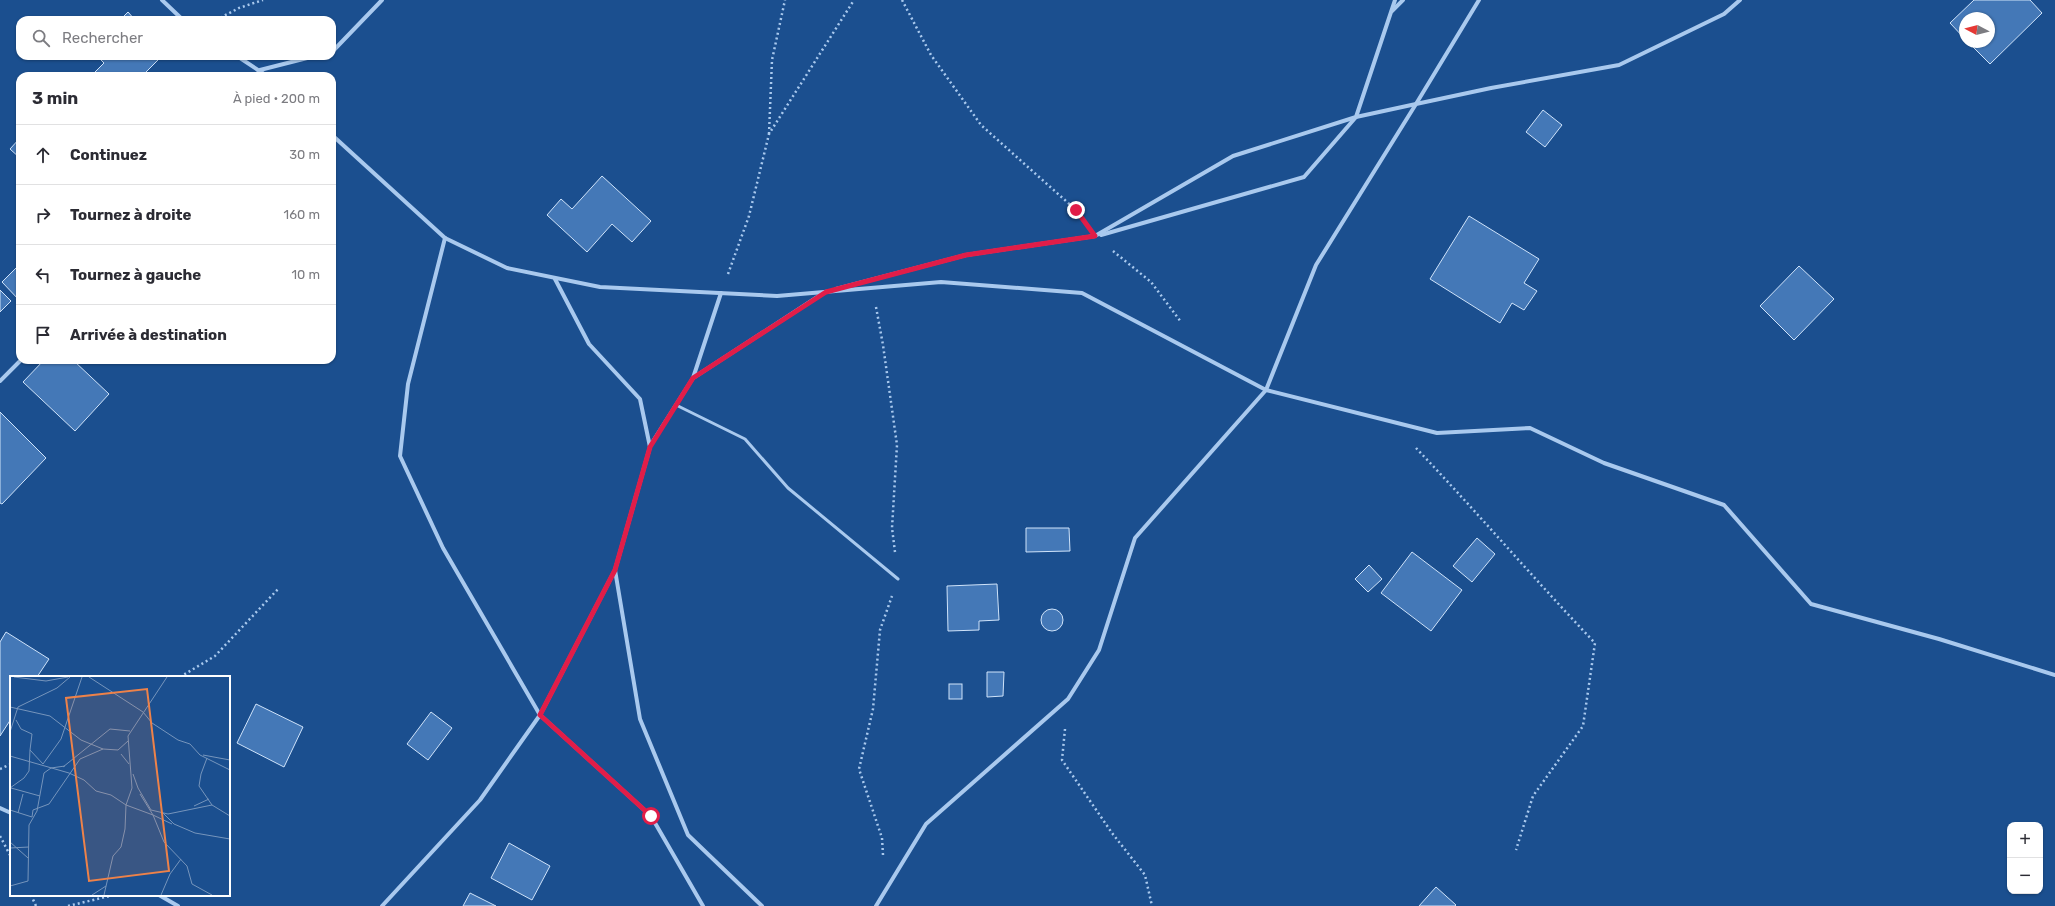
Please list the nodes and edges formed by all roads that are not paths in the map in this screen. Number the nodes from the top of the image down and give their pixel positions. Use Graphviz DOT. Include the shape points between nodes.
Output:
graph roads {
  1 [pos="162,0"];
  2 [pos="382,0"];
  3 [pos="1395,0"];
  4 [pos="1403,0"];
  5 [pos="1478,0"];
  6 [pos="1740,0"];
  7 [pos="1389,14"];
  8 [pos="179,16"];
  9 [pos="336,48"];
  10 [pos="243,60"];
  11 [pos="299,60"];
  12 [pos="260,70"];
  13 [pos="262,72"];
  14 [pos="1416,104"];
  15 [pos="1356,117"];
  16 [pos="336,139"];
  17 [pos="1095,236"];
  18 [pos="445,238"];
  19 [pos="555,279"];
  20 [pos="826,292"];
  21 [pos="721,293"];
  22 [pos="17,364"];
  23 [pos="693,378"];
  24 [pos="0,381"];
  25 [pos="1266,390"];
  26 [pos="676,405"];
  27 [pos="650,447"];
  28 [pos="615,570"];
  29 [pos="898,580"];
  30 [pos="2055,675"];
  31 [pos="540,715"];
  32 [pos="0,808"];
  33 [pos="10,813"];
  34 [pos="161,896"];
  35 [pos="178,906"];
  36 [pos="382,906"];
  37 [pos="703,906"];
  38 [pos="762,906"];
  39 [pos="876,906"];
  1 -- 8 [label="street"];
  2 -- 9 [label="street"];
  3 -- 7 [label="street"];
  4 -- 7 [label="street"];
  5 -- 14 [label="street"];
  6 -- 14 [label="street" via="1724,14 1619,65"];
  7 -- 15 [label="street"];
  10 -- 12 [label="street"];
  11 -- 12 [label="street"];
  12 -- 13 [label="street"];
  14 -- 15 [label="street"];
  14 -- 25 [label="street" via="1316,265"];
  15 -- 17 [label="street" via="1234,156"];
  15 -- 17 [label="street" via="1304,177"];
  16 -- 18 [label="street"];
  17 -- 20 [label="street" via="966,255"];
  18 -- 19 [label="street" via="507,268"];
  18 -- 31 [label="street" via="408,384 400,456 443,548"];
  19 -- 21 [label="street" via="600,287"];
  19 -- 27 [label="street" via="589,344 640,399"];
  20 -- 21 [label="street" via="777,296"];
  20 -- 23 [label="street"];
  20 -- 25 [label="street" via="941,282 1082,293"];
  21 -- 23 [label="street"];
  22 -- 24 [label="street"];
  23 -- 26 [label="street"];
  25 -- 30 [label="street" via="1437,433 1530,428 1604,463 1724,505 1811,604 1939,639"];
  25 -- 39 [label="street" via="1136,538 1099,650 1068,700 926,824"];
  26 -- 27 [label="street"];
  26 -- 29 [label="lane" via="745,439 788,488"];
  27 -- 28 [label="street"];
  28 -- 31 [label="street"];
  28 -- 38 [label="street" via="640,719 688,835"];
  31 -- 36 [label="street" via="480,800"];
  31 -- 37 [label="street" via="651,816"];
  32 -- 33 [label="street"];
  34 -- 35 [label="street"];
}
